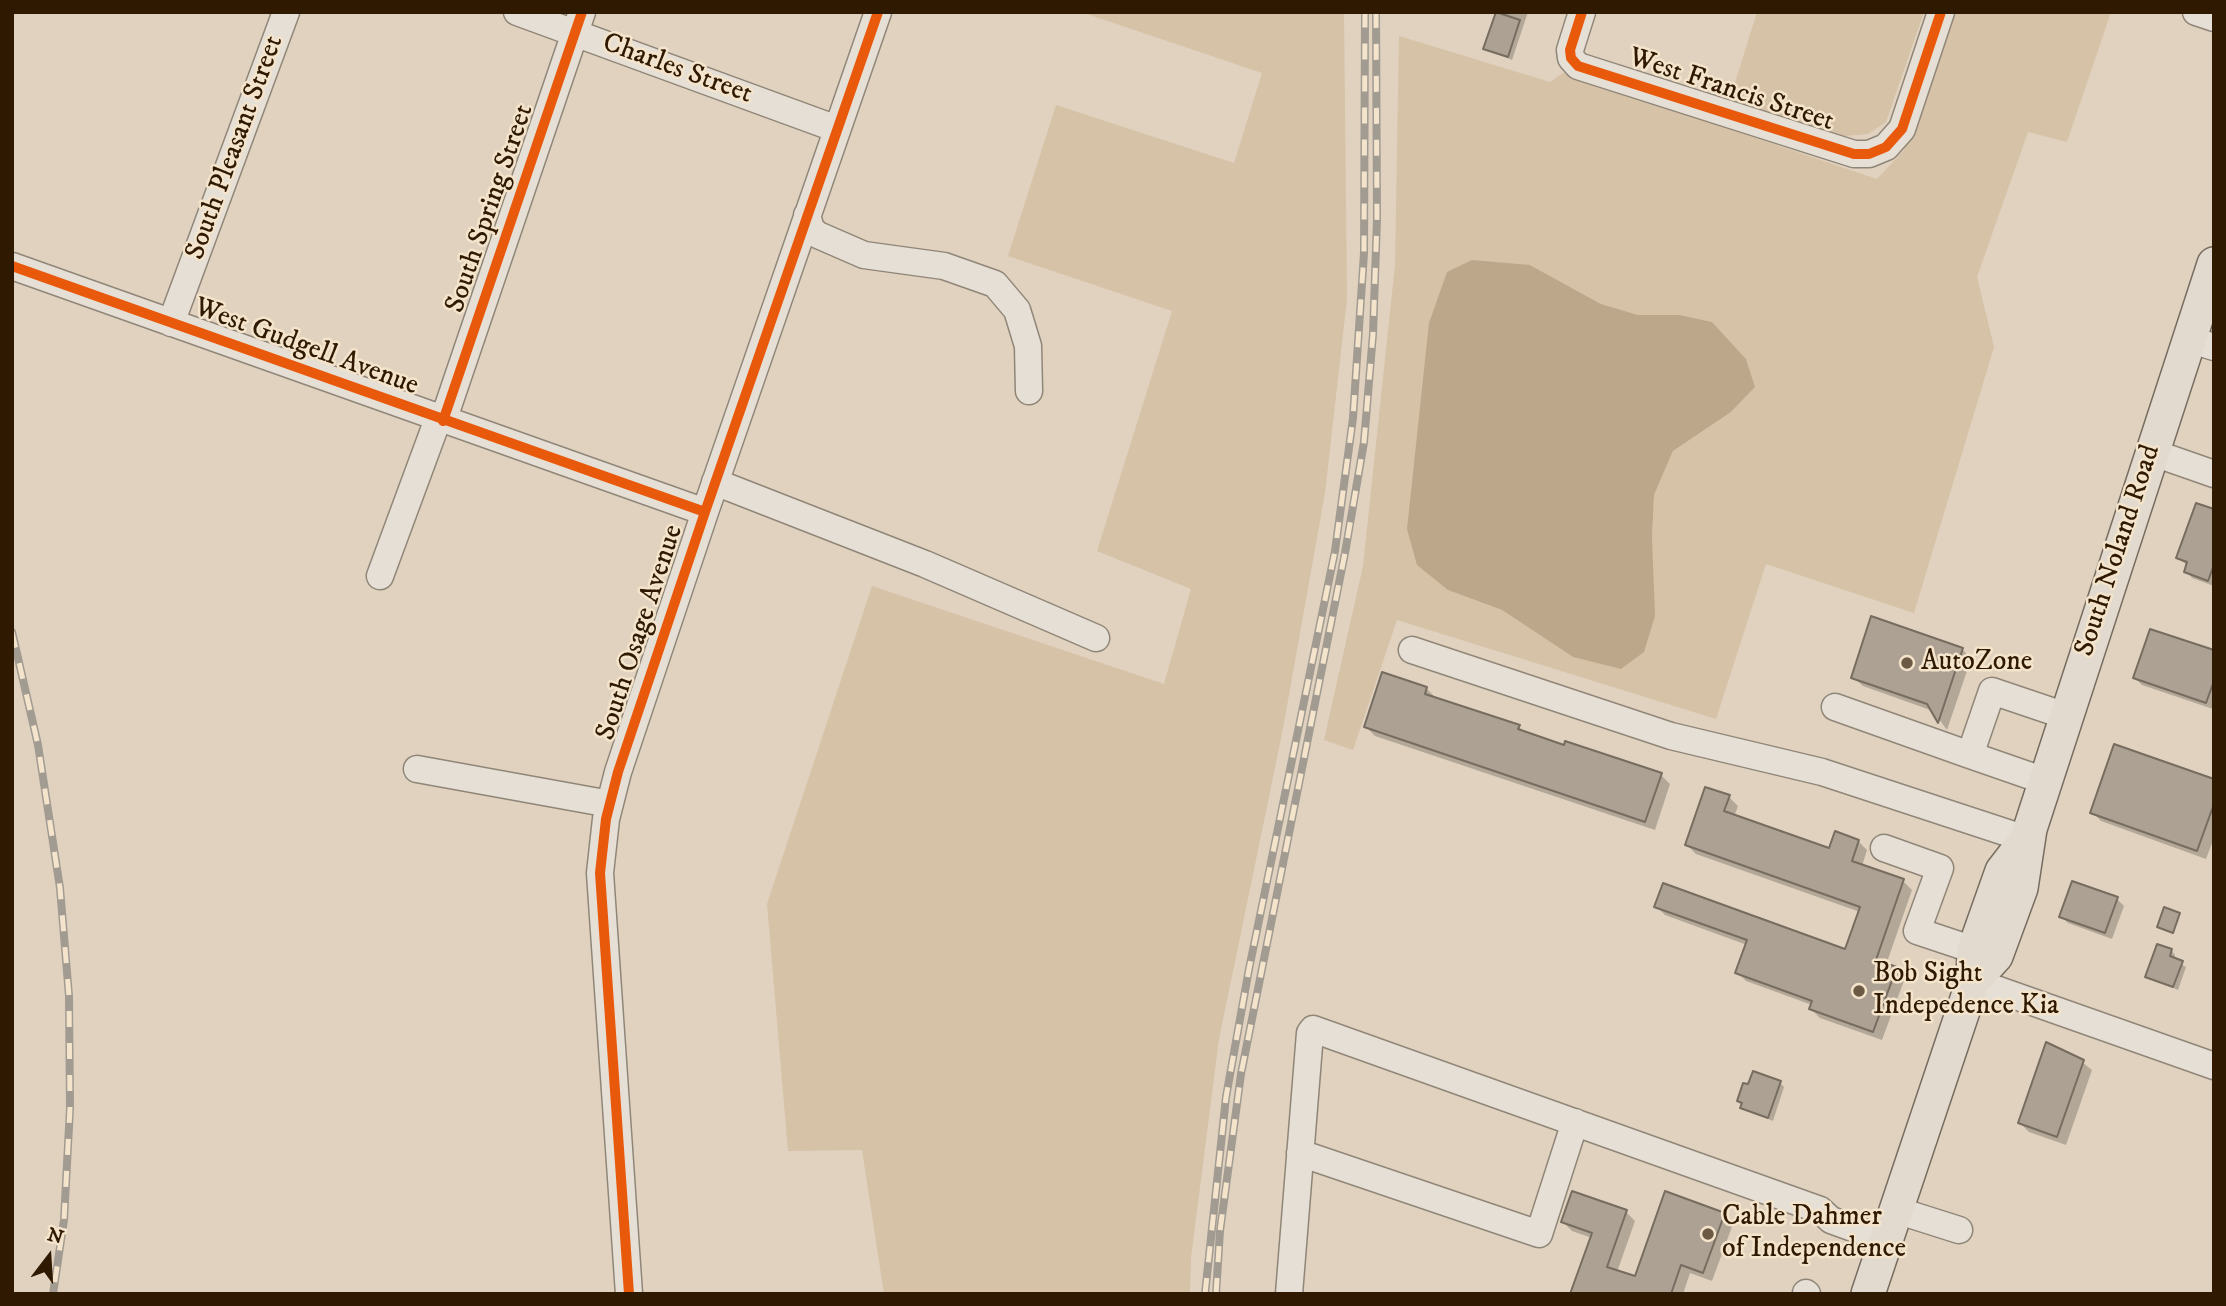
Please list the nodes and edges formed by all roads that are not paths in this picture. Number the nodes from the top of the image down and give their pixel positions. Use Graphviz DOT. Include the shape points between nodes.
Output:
graph roads {
  1 [pos="286,12"];
  2 [pos="517,12"];
  3 [pos="878,12"];
  4 [pos="1582,12"];
  5 [pos="1941,12"];
  6 [pos="2196,12"];
  7 [pos="2214,18"];
  8 [pos="578,23"];
  9 [pos="837,129"];
  10 [pos="807,215"];
  11 [pos="2214,264"];
  12 [pos="12,266"];
  13 [pos="170,323"];
  14 [pos="2201,343"];
  15 [pos="1028,391"];
  16 [pos="440,420"];
  17 [pos="2151,452"];
  18 [pos="2214,474"];
  19 [pos="715,482"];
  20 [pos="705,512"];
  21 [pos="380,576"];
  22 [pos="1096,638"];
  23 [pos="1412,650"];
  24 [pos="1835,708"];
  25 [pos="2066,716"];
  26 [pos="1970,755"];
  27 [pos="417,769"];
  28 [pos="2045,782"];
  29 [pos="610,804"];
  30 [pos="2026,839"];
  31 [pos="1884,848"];
  32 [pos="1973,965"];
  33 [pos="2214,1066"];
  34 [pos="1575,1122"];
  35 [pos="1300,1153"];
  36 [pos="1891,1225"];
  37 [pos="1959,1230"];
  38 [pos="629,1294"];
  39 [pos="1289,1294"];
  40 [pos="1868,1294"];
  1 -- 13 [label="street, South Pleasant Street"];
  2 -- 8 [label="street, Charles Street"];
  3 -- 9 [label="street, South Osage Avenue"];
  4 -- 5 [label="street, West Francis Street" via="1571,58 1578,66 1854,155 1869,155 1902,129"];
  6 -- 7 [label="street"];
  8 -- 9 [label="street, Charles Street"];
  8 -- 16 [label="street, South Spring Street"];
  9 -- 10 [label="street, South Osage Avenue"];
  10 -- 15 [label="street" via="818,235 864,254 944,266 995,284 1017,310 1028,346"];
  10 -- 19 [label="street, South Osage Avenue"];
  11 -- 14 [label="main road, South Noland Road"];
  12 -- 13 [label="street, West Gudgell Avenue"];
  13 -- 16 [label="street, West Gudgell Avenue"];
  14 -- 17 [label="main road, South Noland Road"];
  16 -- 20 [label="street, West Gudgell Avenue"];
  16 -- 21 [label="street, South Spring Street"];
  17 -- 18 [label="street"];
  17 -- 25 [label="main road, South Noland Road"];
  19 -- 20 [label="street, South Osage Avenue"];
  19 -- 22 [label="street" via="925,564"];
  20 -- 29 [label="street, South Osage Avenue"];
  23 -- 30 [label="street" via="1671,736 1822,772"];
  24 -- 26 [label="street"];
  25 -- 26 [label="street" via="1992,691"];
  25 -- 28 [label="main road, South Noland Road"];
  26 -- 28 [label="street"];
  27 -- 29 [label="street"];
  28 -- 30 [label="main road, South Noland Road"];
  29 -- 38 [label="street, South Osage Avenue" via="600,873"];
  30 -- 32 [label="main road, South Noland Road" via="2021,888 1996,956"];
  31 -- 32 [label="street" via="1940,868 1917,932"];
  32 -- 33 [label="street"];
  32 -- 36 [label="main road, South Noland Road"];
  34 -- 35 [label="street" via="1539,1234"];
  34 -- 35 [label="street" via="1313,1029"];
  34 -- 36 [label="street" via="1820,1210 1831,1220"];
  35 -- 39 [label="street"];
  36 -- 37 [label="street"];
  36 -- 40 [label="main road, South Noland Road"];
}
